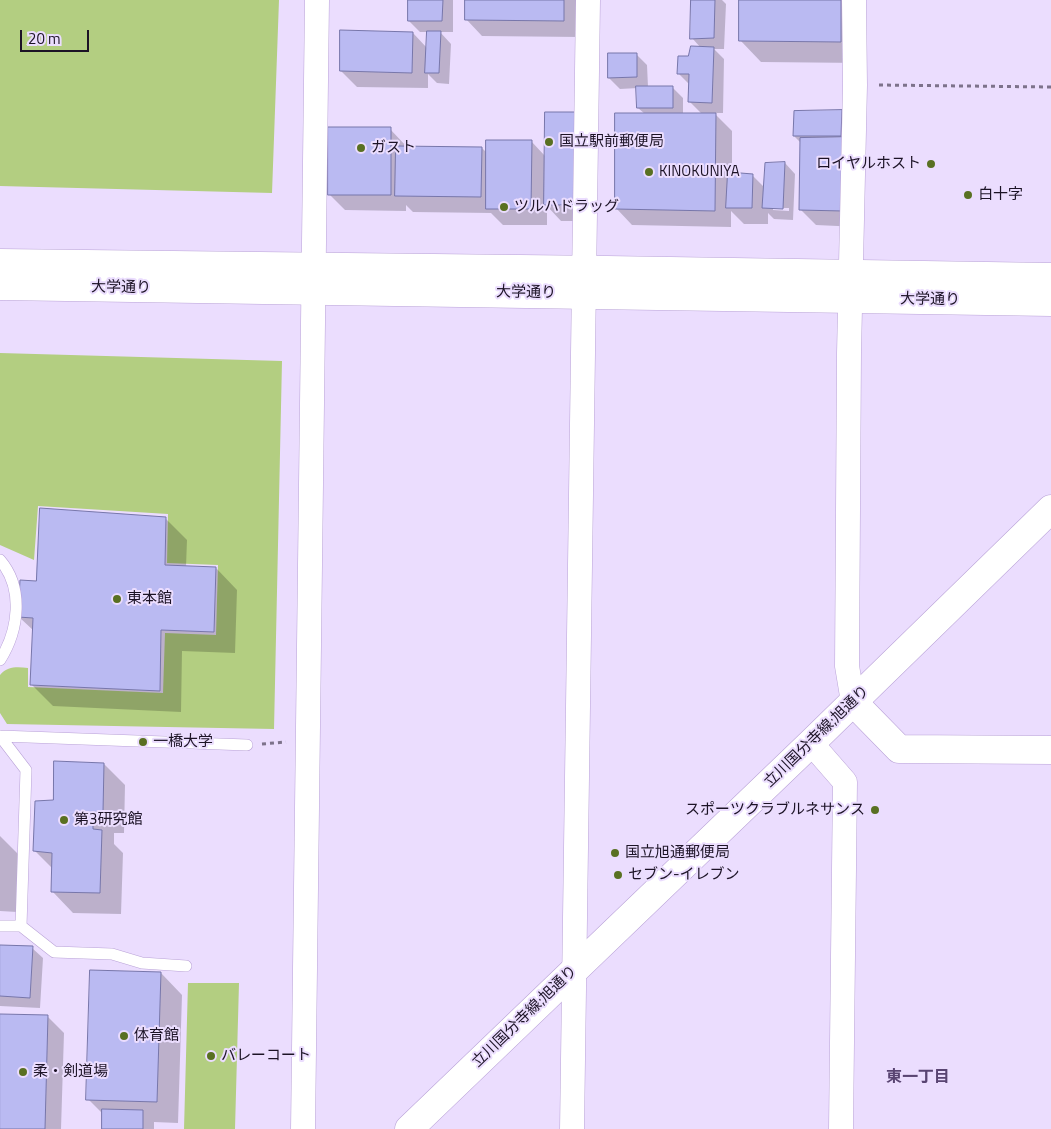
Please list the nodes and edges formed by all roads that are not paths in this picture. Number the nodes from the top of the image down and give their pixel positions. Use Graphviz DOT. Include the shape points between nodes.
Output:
graph roads {
  1 [pos="317,0"];
  2 [pos="588,0"];
  3 [pos="854,0"];
  4 [pos="0,263"];
  5 [pos="1051,277"];
  6 [pos="314,280"];
  7 [pos="584,282"];
  8 [pos="0,286"];
  9 [pos="851,286"];
  10 [pos="1051,302"];
  11 [pos="1051,509"];
  12 [pos="0,560"];
  13 [pos="2,656"];
  14 [pos="853,702"];
  15 [pos="0,736"];
  16 [pos="811,743"];
  17 [pos="246,745"];
  18 [pos="1051,750"];
  19 [pos="0,926"];
  20 [pos="22,926"];
  21 [pos="186,966"];
  22 [pos="573,970"];
  23 [pos="303,1129"];
  24 [pos="409,1129"];
  25 [pos="572,1129"];
  26 [pos="840,1129"];
  1 -- 6 [label="street"];
  2 -- 7 [label="street"];
  3 -- 9 [label="street"];
  4 -- 6 [label="main road, 大学通り"];
  5 -- 9 [label="main road, 大学通り"];
  6 -- 7 [label="main road, 大学通り"];
  6 -- 8 [label="main road, 大学通り"];
  6 -- 23 [label="street"];
  7 -- 9 [label="main road, 大学通り"];
  7 -- 22 [label="street"];
  9 -- 10 [label="main road, 大学通り"];
  9 -- 14 [label="street" via="847,666"];
  11 -- 14 [label="main road, 立川国分寺線;旭通り"];
  12 -- 13 [label="lane" via="13,582 17,601 16,620"];
  14 -- 16 [label="main road, 立川国分寺線;旭通り"];
  14 -- 18 [label="main road" via="899,749"];
  15 -- 17 [label="lane"];
  15 -- 20 [label="lane" via="26,770"];
  16 -- 22 [label="main road, 立川国分寺線;旭通り"];
  16 -- 26 [label="street" via="845,782"];
  19 -- 20 [label="lane"];
  20 -- 21 [label="lane" via="54,952 112,954 142,963"];
  22 -- 24 [label="main road, 立川国分寺線;旭通り"];
  22 -- 25 [label="street"];
}
